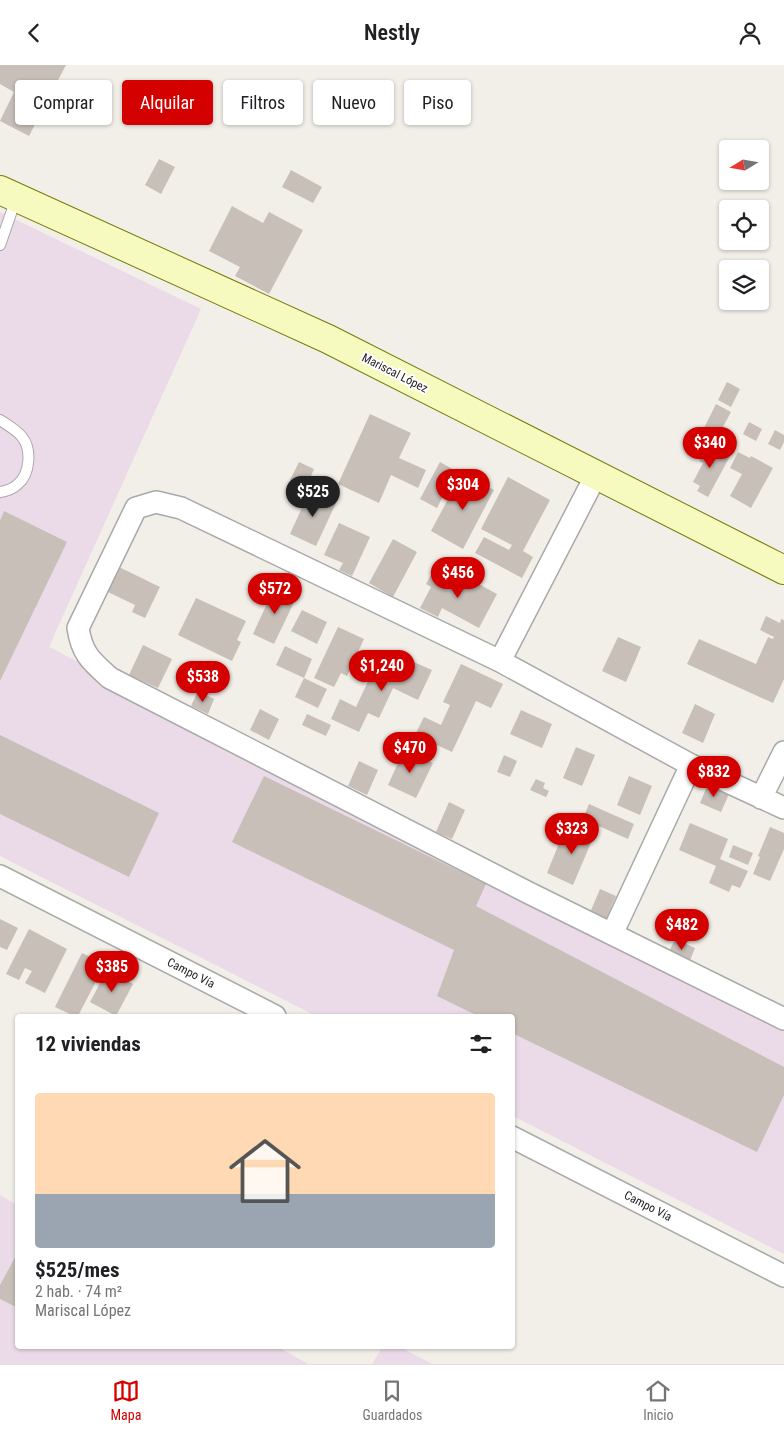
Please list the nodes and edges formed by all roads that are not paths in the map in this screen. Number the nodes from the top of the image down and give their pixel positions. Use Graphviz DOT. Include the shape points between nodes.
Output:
graph roads {
  1 [pos="8,194"];
  2 [pos="0,245"];
  3 [pos="0,420"];
  4 [pos="596,475"];
  5 [pos="0,492"];
  6 [pos="784,570"];
  7 [pos="500,661"];
  8 [pos="784,752"];
  9 [pos="692,765"];
  10 [pos="761,798"];
  11 [pos="784,808"];
  12 [pos="0,876"];
  13 [pos="612,934"];
  14 [pos="272,1014"];
  15 [pos="784,1019"];
  16 [pos="515,1139"];
  17 [pos="784,1275"];
  1 -- 2 [label="lane"];
  1 -- 4 [label="street, Mariscal López" via="328,339"];
  3 -- 5 [label="lane" via="21,435 28,455 24,479 10,490"];
  4 -- 6 [label="street, Mariscal López"];
  4 -- 7 [label="street"];
  7 -- 9 [label="street"];
  7 -- 13 [label="street" via="181,508 156,502 136,508 78,628 80,644 89,659 110,678"];
  8 -- 10 [label="street"];
  9 -- 10 [label="street"];
  9 -- 13 [label="street"];
  10 -- 11 [label="street"];
  12 -- 14 [label="street, Campo Vía"];
  13 -- 15 [label="street"];
  16 -- 17 [label="street, Campo Vía"];
}
